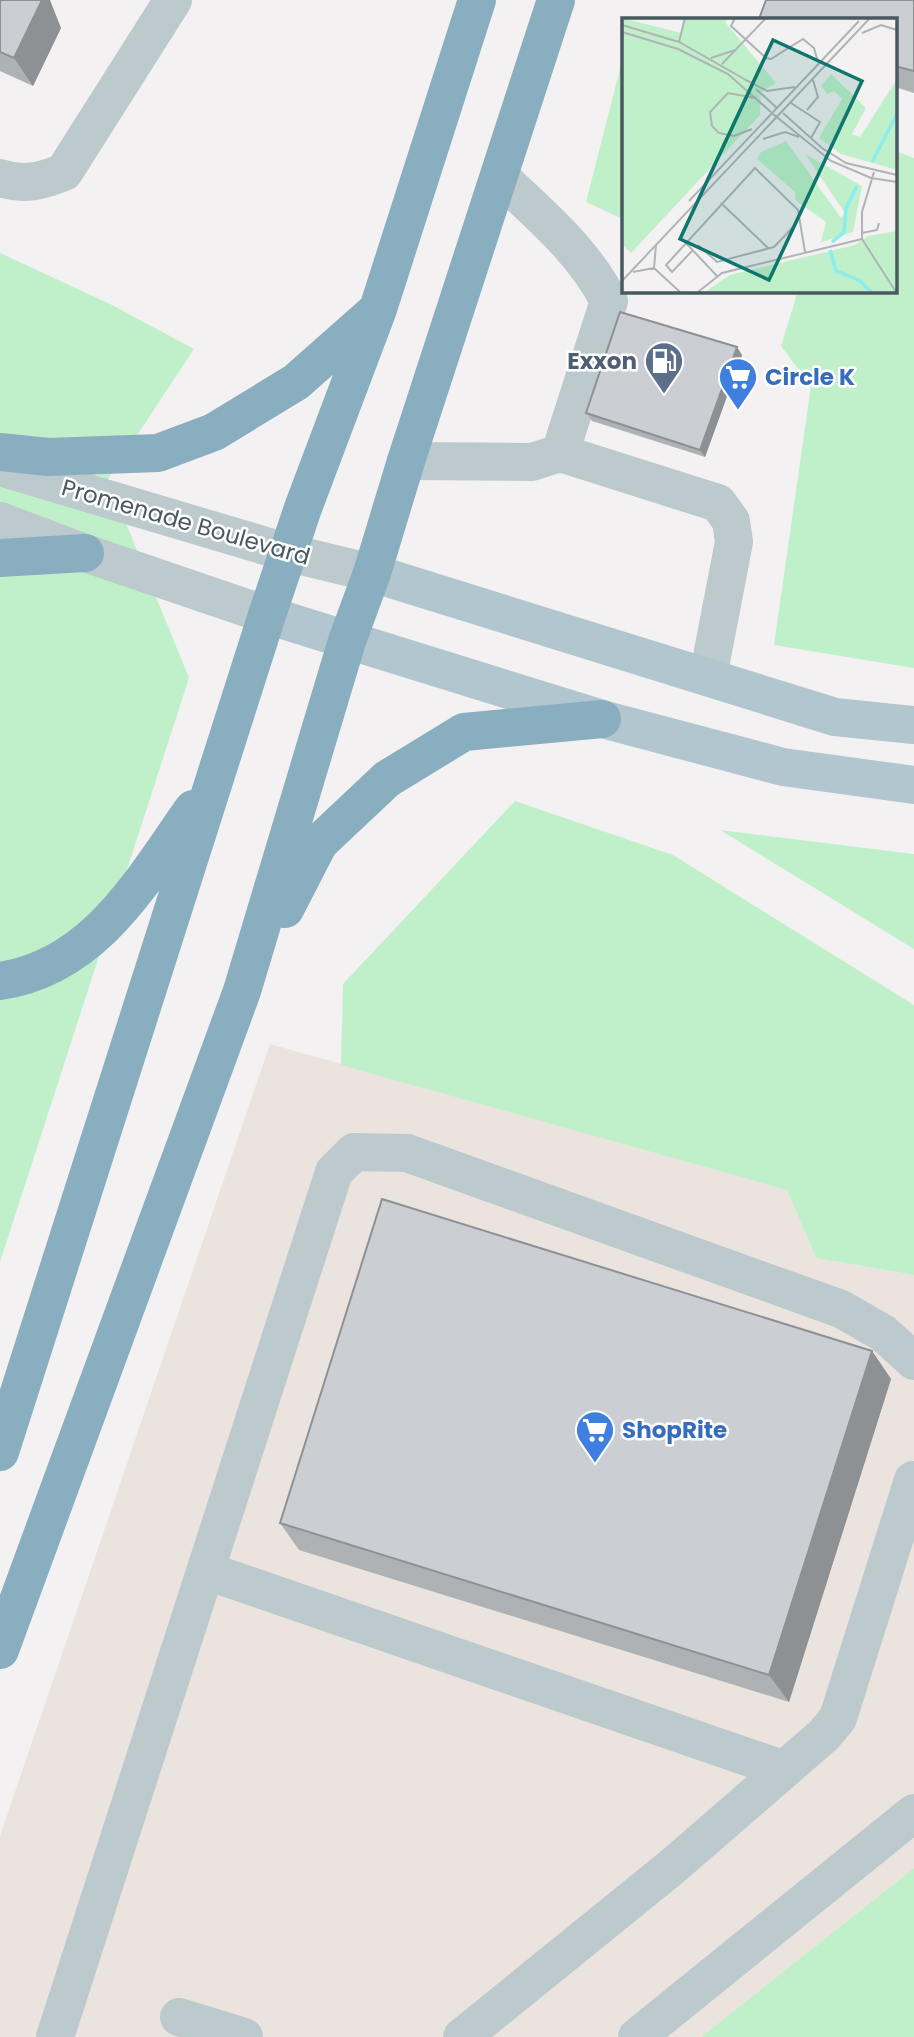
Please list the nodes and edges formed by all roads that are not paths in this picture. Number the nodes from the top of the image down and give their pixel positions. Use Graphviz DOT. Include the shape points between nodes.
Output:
graph roads {
  1 [pos="173,0"];
  2 [pos="556,0"];
  3 [pos="470,5"];
  4 [pos="499,176"];
  5 [pos="0,177"];
  6 [pos="378,309"];
  7 [pos="0,452"];
  8 [pos="560,453"];
  9 [pos="406,461"];
  10 [pos="0,467"];
  11 [pos="0,521"];
  12 [pos="85,553"];
  13 [pos="289,553"];
  14 [pos="0,558"];
  15 [pos="372,573"];
  16 [pos="267,615"];
  17 [pos="348,641"];
  18 [pos="708,677"];
  19 [pos="602,719"];
  20 [pos="914,725"];
  21 [pos="215,779"];
  22 [pos="914,785"];
  23 [pos="0,981"];
  24 [pos="242,992"];
  25 [pos="914,1361"];
  26 [pos="0,1452"];
  27 [pos="912,1480"];
  28 [pos="207,1571"];
  29 [pos="0,1650"];
  30 [pos="782,1769"];
  31 [pos="914,1814"];
  32 [pos="179,2017"];
  33 [pos="55,2037"];
  34 [pos="243,2037"];
  35 [pos="462,2037"];
  36 [pos="637,2037"];
  1 -- 5 [label="street" via="64,172 39,182"];
  2 -- 4 [label="highway"];
  3 -- 6 [label="highway"];
  4 -- 8 [label="street" via="575,248 609,301"];
  4 -- 9 [label="highway"];
  6 -- 7 [label="highway" via="296,382 214,432 172,449 48,457"];
  6 -- 13 [label="highway"];
  8 -- 9 [label="street" via="532,462"];
  8 -- 18 [label="street" via="718,503 731,520 734,542"];
  9 -- 15 [label="highway"];
  10 -- 13 [label="street, Promenade Boulevard"];
  11 -- 12 [label="street"];
  12 -- 14 [label="highway"];
  12 -- 16 [label="street"];
  13 -- 15 [label="street, Promenade Boulevard"];
  13 -- 16 [label="highway"];
  15 -- 17 [label="highway"];
  15 -- 18 [label="main road"];
  16 -- 17 [label="main road"];
  16 -- 21 [label="highway"];
  17 -- 19 [label="main road"];
  17 -- 24 [label="highway"];
  18 -- 20 [label="main road" via="835,717"];
  19 -- 22 [label="main road" via="783,767"];
  19 -- 24 [label="highway" via="464,732 387,779 319,843"];
  21 -- 23 [label="highway" via="123,908 92,940 51,965"];
  21 -- 26 [label="highway"];
  24 -- 29 [label="highway"];
  25 -- 28 [label="street" via="883,1333 841,1309 407,1153 354,1152 334,1172"];
  27 -- 30 [label="street" via="838,1718"];
  28 -- 30 [label="street"];
  28 -- 33 [label="street"];
  30 -- 35 [label="street" via="673,1866"];
  31 -- 36 [label="street"];
  32 -- 34 [label="street"];
}
